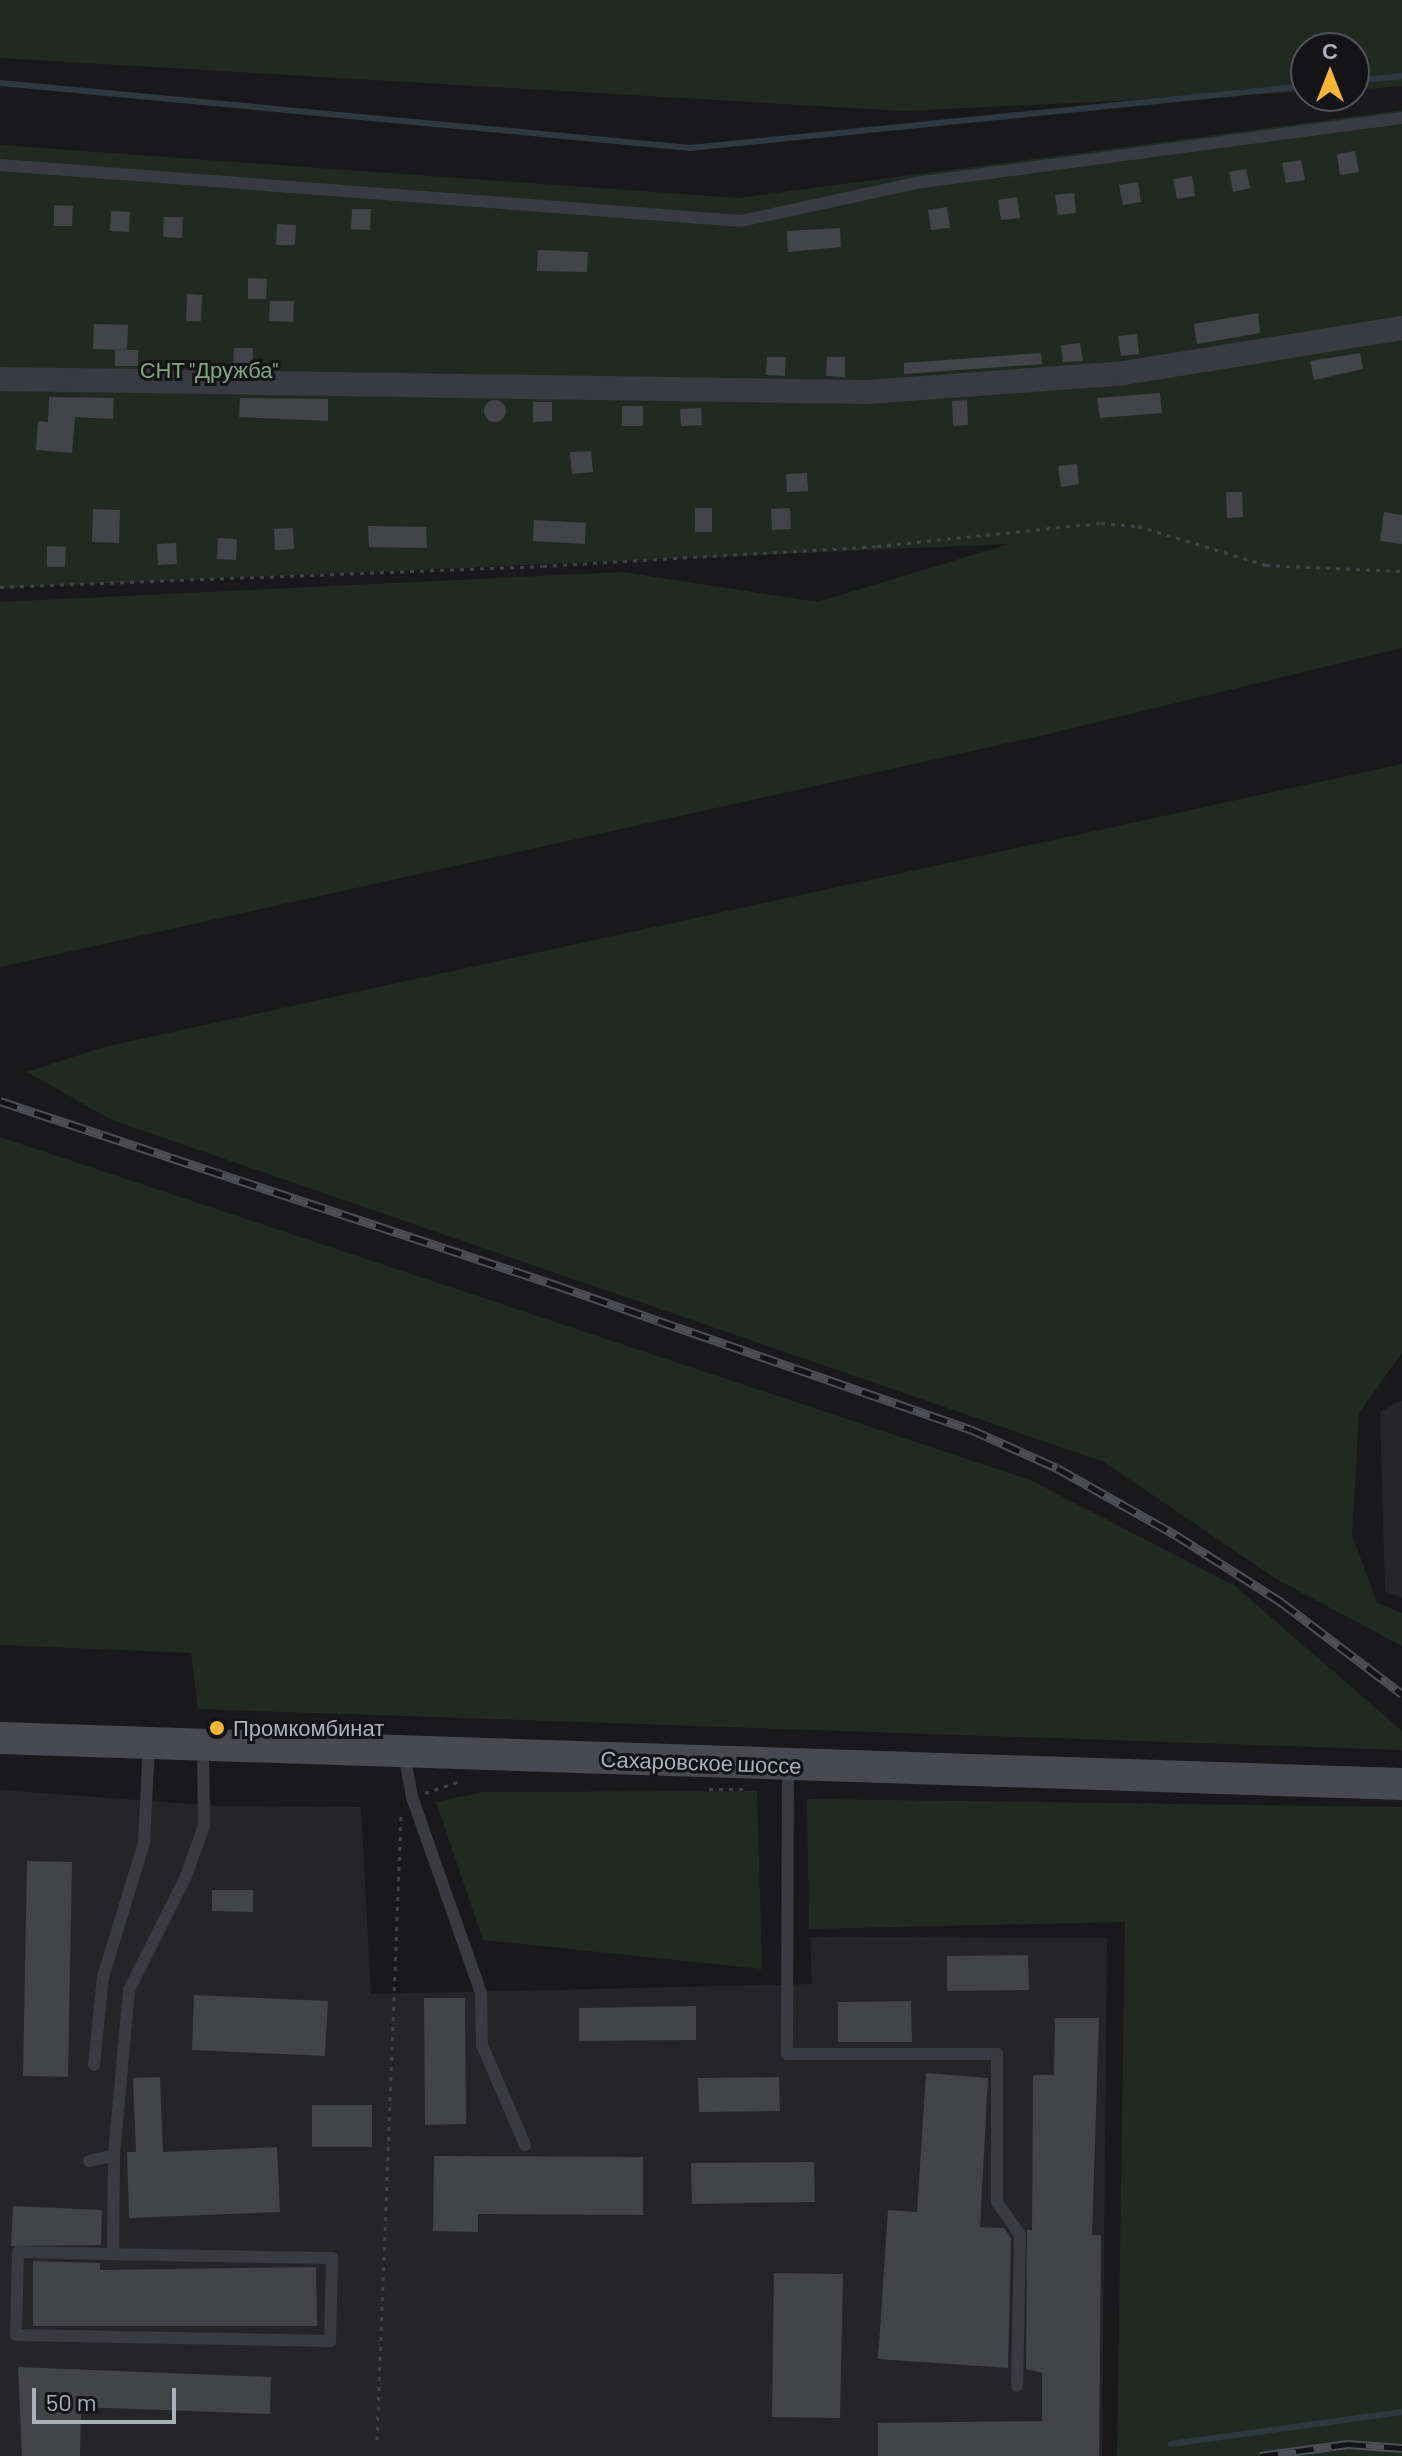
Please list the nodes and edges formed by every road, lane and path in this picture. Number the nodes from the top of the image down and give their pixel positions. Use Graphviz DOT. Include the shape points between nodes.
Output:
graph roads {
  1 [pos="1402,118"];
  2 [pos="0,165"];
  3 [pos="1402,328"];
  4 [pos="0,379"];
  5 [pos="1402,571"];
  6 [pos="0,587"];
  7 [pos="0,1738"];
  8 [pos="149,1743"];
  9 [pos="203,1745"];
  10 [pos="403,1750"];
  11 [pos="788,1765"];
  12 [pos="1402,1784"];
  13 [pos="401,1813"];
  14 [pos="94,2065"];
  15 [pos="525,2145"];
  16 [pos="114,2155"];
  17 [pos="89,2161"];
  18 [pos="113,2254"];
  19 [pos="1017,2386"];
  20 [pos="377,2440"];
  1 -- 2 [label="lane" via="922,182 741,221"];
  3 -- 4 [label="street" via="1124,373 868,392"];
  5 -- 6 [label="path" via="1266,565 1138,526 1101,523 877,546 543,566"];
  7 -- 8 [label="main road, Сахаровское шоссе"];
  8 -- 9 [label="main road, Сахаровское шоссе"];
  8 -- 14 [label="lane" via="144,1843 103,1977"];
  9 -- 10 [label="main road, Сахаровское шоссе"];
  9 -- 16 [label="lane" via="204,1826 186,1876 129,1990"];
  10 -- 11 [label="main road, Сахаровское шоссе"];
  10 -- 15 [label="lane" via="412,1797 481,1993 482,2045"];
  11 -- 12 [label="main road, Сахаровское шоссе"];
  11 -- 19 [label="lane" via="787,2054 997,2054 997,2202 1020,2235"];
  13 -- 20 [label="path"];
  16 -- 17 [label="lane"];
  16 -- 18 [label="lane"];
  18 -- 18 [label="lane" via="332,2258 330,2341 16,2335 18,2252"];
}
